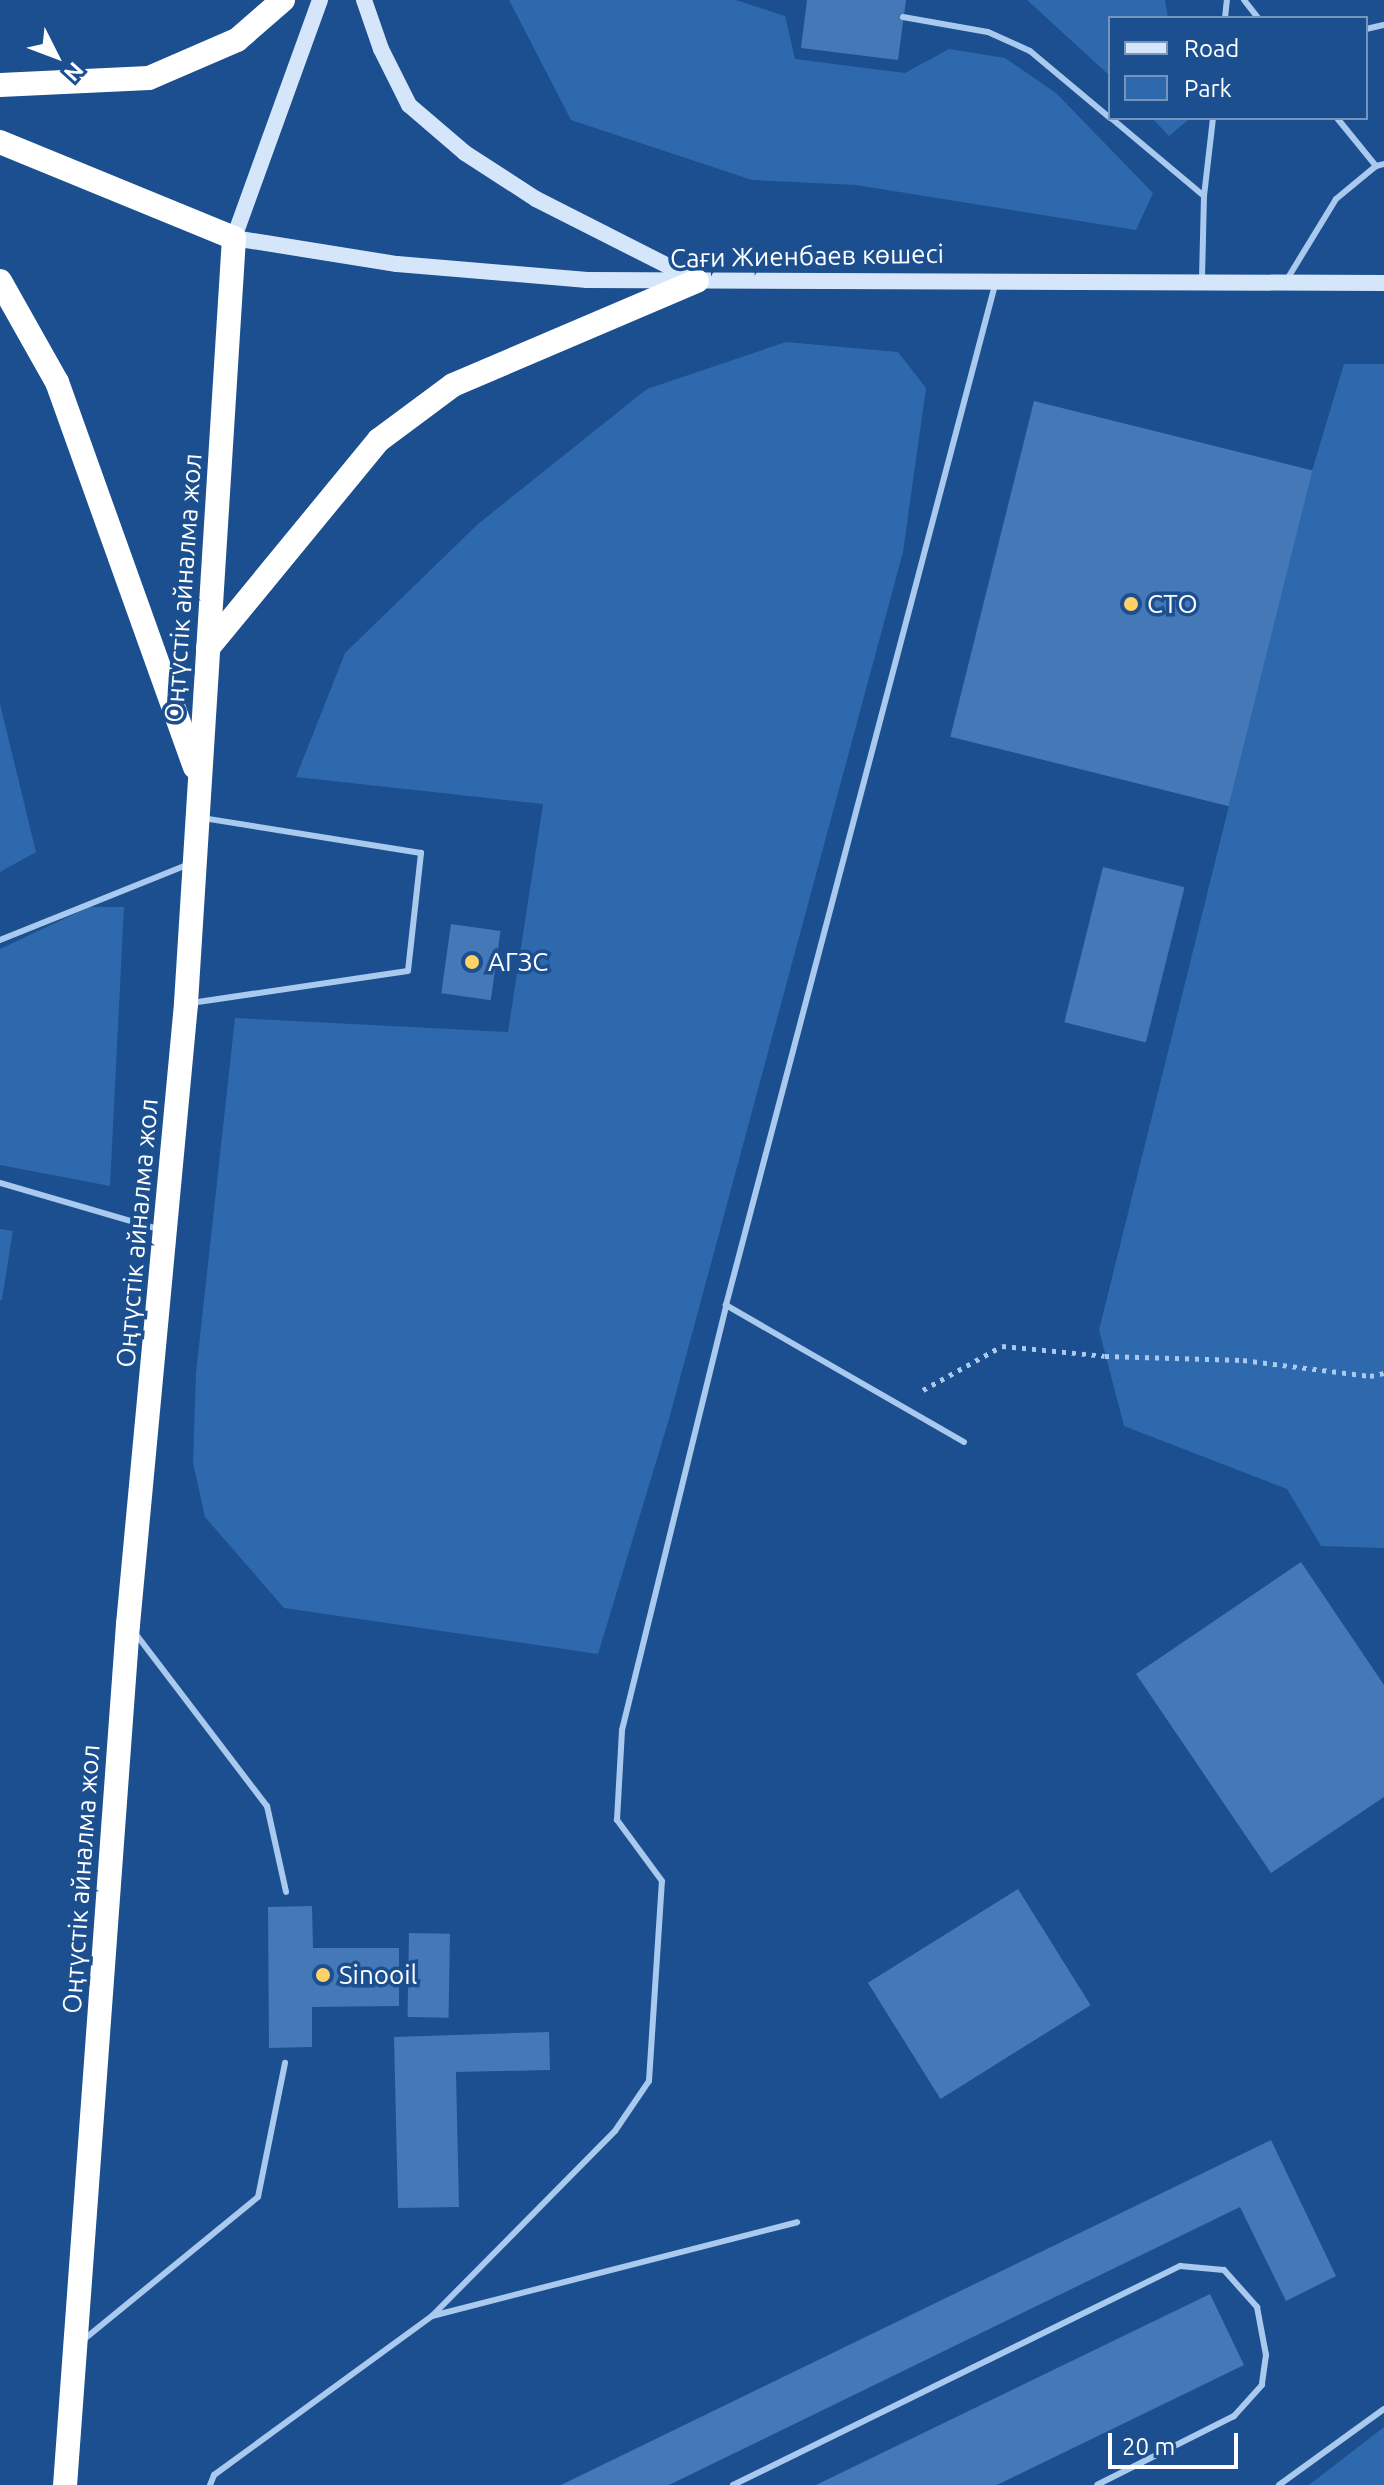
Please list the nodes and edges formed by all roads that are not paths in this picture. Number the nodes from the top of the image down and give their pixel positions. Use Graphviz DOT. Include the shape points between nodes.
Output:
graph roads {
  1 [pos="283,0"];
  2 [pos="320,0"];
  3 [pos="364,0"];
  4 [pos="1244,0"];
  5 [pos="1256,16"];
  6 [pos="903,17"];
  7 [pos="0,85"];
  8 [pos="1108,116"];
  9 [pos="1112,120"];
  10 [pos="1213,120"];
  11 [pos="1339,120"];
  12 [pos="0,142"];
  13 [pos="1380,165"];
  14 [pos="1204,196"];
  15 [pos="234,238"];
  16 [pos="997,278"];
  17 [pos="1202,280"];
  18 [pos="0,281"];
  19 [pos="697,281"];
  20 [pos="1286,281"];
  21 [pos="1384,283"];
  22 [pos="208,648"];
  23 [pos="197,774"];
  24 [pos="198,818"];
  25 [pos="196,861"];
  26 [pos="0,940"];
  27 [pos="186,1004"];
  28 [pos="0,1183"];
  29 [pos="165,1231"];
  30 [pos="726,1305"];
  31 [pos="964,1442"];
  32 [pos="128,1624"];
  33 [pos="286,1892"];
  34 [pos="285,2063"];
  35 [pos="797,2222"];
  36 [pos="432,2316"];
  37 [pos="75,2347"];
  38 [pos="1384,2409"];
  39 [pos="65,2485"];
  40 [pos="210,2485"];
  41 [pos="733,2485"];
  42 [pos="1097,2485"];
  43 [pos="1279,2485"];
  1 -- 7 [label="highway" via="237,40 149,78"];
  2 -- 15 [label="main road"];
  3 -- 19 [label="main road" via="409,105 465,153 536,199"];
  4 -- 5 [label="lane"];
  6 -- 8 [label="lane" via="988,32 1030,51"];
  9 -- 14 [label="lane"];
  10 -- 14 [label="lane"];
  11 -- 13 [label="lane"];
  12 -- 15 [label="highway"];
  13 -- 20 [label="lane" via="1336,199"];
  14 -- 17 [label="lane"];
  15 -- 19 [label="main road, Сағи Жиенбаев көшесі" via="508,276"];
  15 -- 22 [label="highway, Оңтүстік айналма жол"];
  16 -- 17 [label="main road, Сағи Жиенбаев көшесі"];
  16 -- 19 [label="main road, Сағи Жиенбаев көшесі"];
  16 -- 30 [label="lane"];
  17 -- 20 [label="main road, Сағи Жиенбаев көшесі"];
  18 -- 23 [label="highway" via="57,382"];
  19 -- 22 [label="highway" via="453,385 379,440"];
  20 -- 21 [label="main road, Сағи Жиенбаев көшесі"];
  22 -- 23 [label="highway, Оңтүстік айналма жол"];
  23 -- 24 [label="highway, Оңтүстік айналма жол"];
  24 -- 25 [label="highway, Оңтүстік айналма жол"];
  24 -- 27 [label="lane" via="421,853 408,971"];
  25 -- 26 [label="lane"];
  25 -- 27 [label="highway, Оңтүстік айналма жол"];
  27 -- 29 [label="highway, Оңтүстік айналма жол"];
  28 -- 29 [label="lane"];
  29 -- 32 [label="highway, Оңтүстік айналма жол"];
  30 -- 31 [label="lane"];
  30 -- 36 [label="lane" via="622,1730 617,1820 662,1881 649,2081 615,2131"];
  32 -- 33 [label="lane" via="267,1806"];
  32 -- 37 [label="highway, Оңтүстік айналма жол"];
  34 -- 37 [label="lane" via="258,2197"];
  35 -- 36 [label="lane"];
  36 -- 40 [label="lane" via="214,2475"];
  37 -- 39 [label="highway, Оңтүстік айналма жол"];
  38 -- 43 [label="lane"];
  41 -- 42 [label="lane" via="1180,2266 1224,2270 1257,2307 1266,2355 1262,2385 1234,2416"];
}
